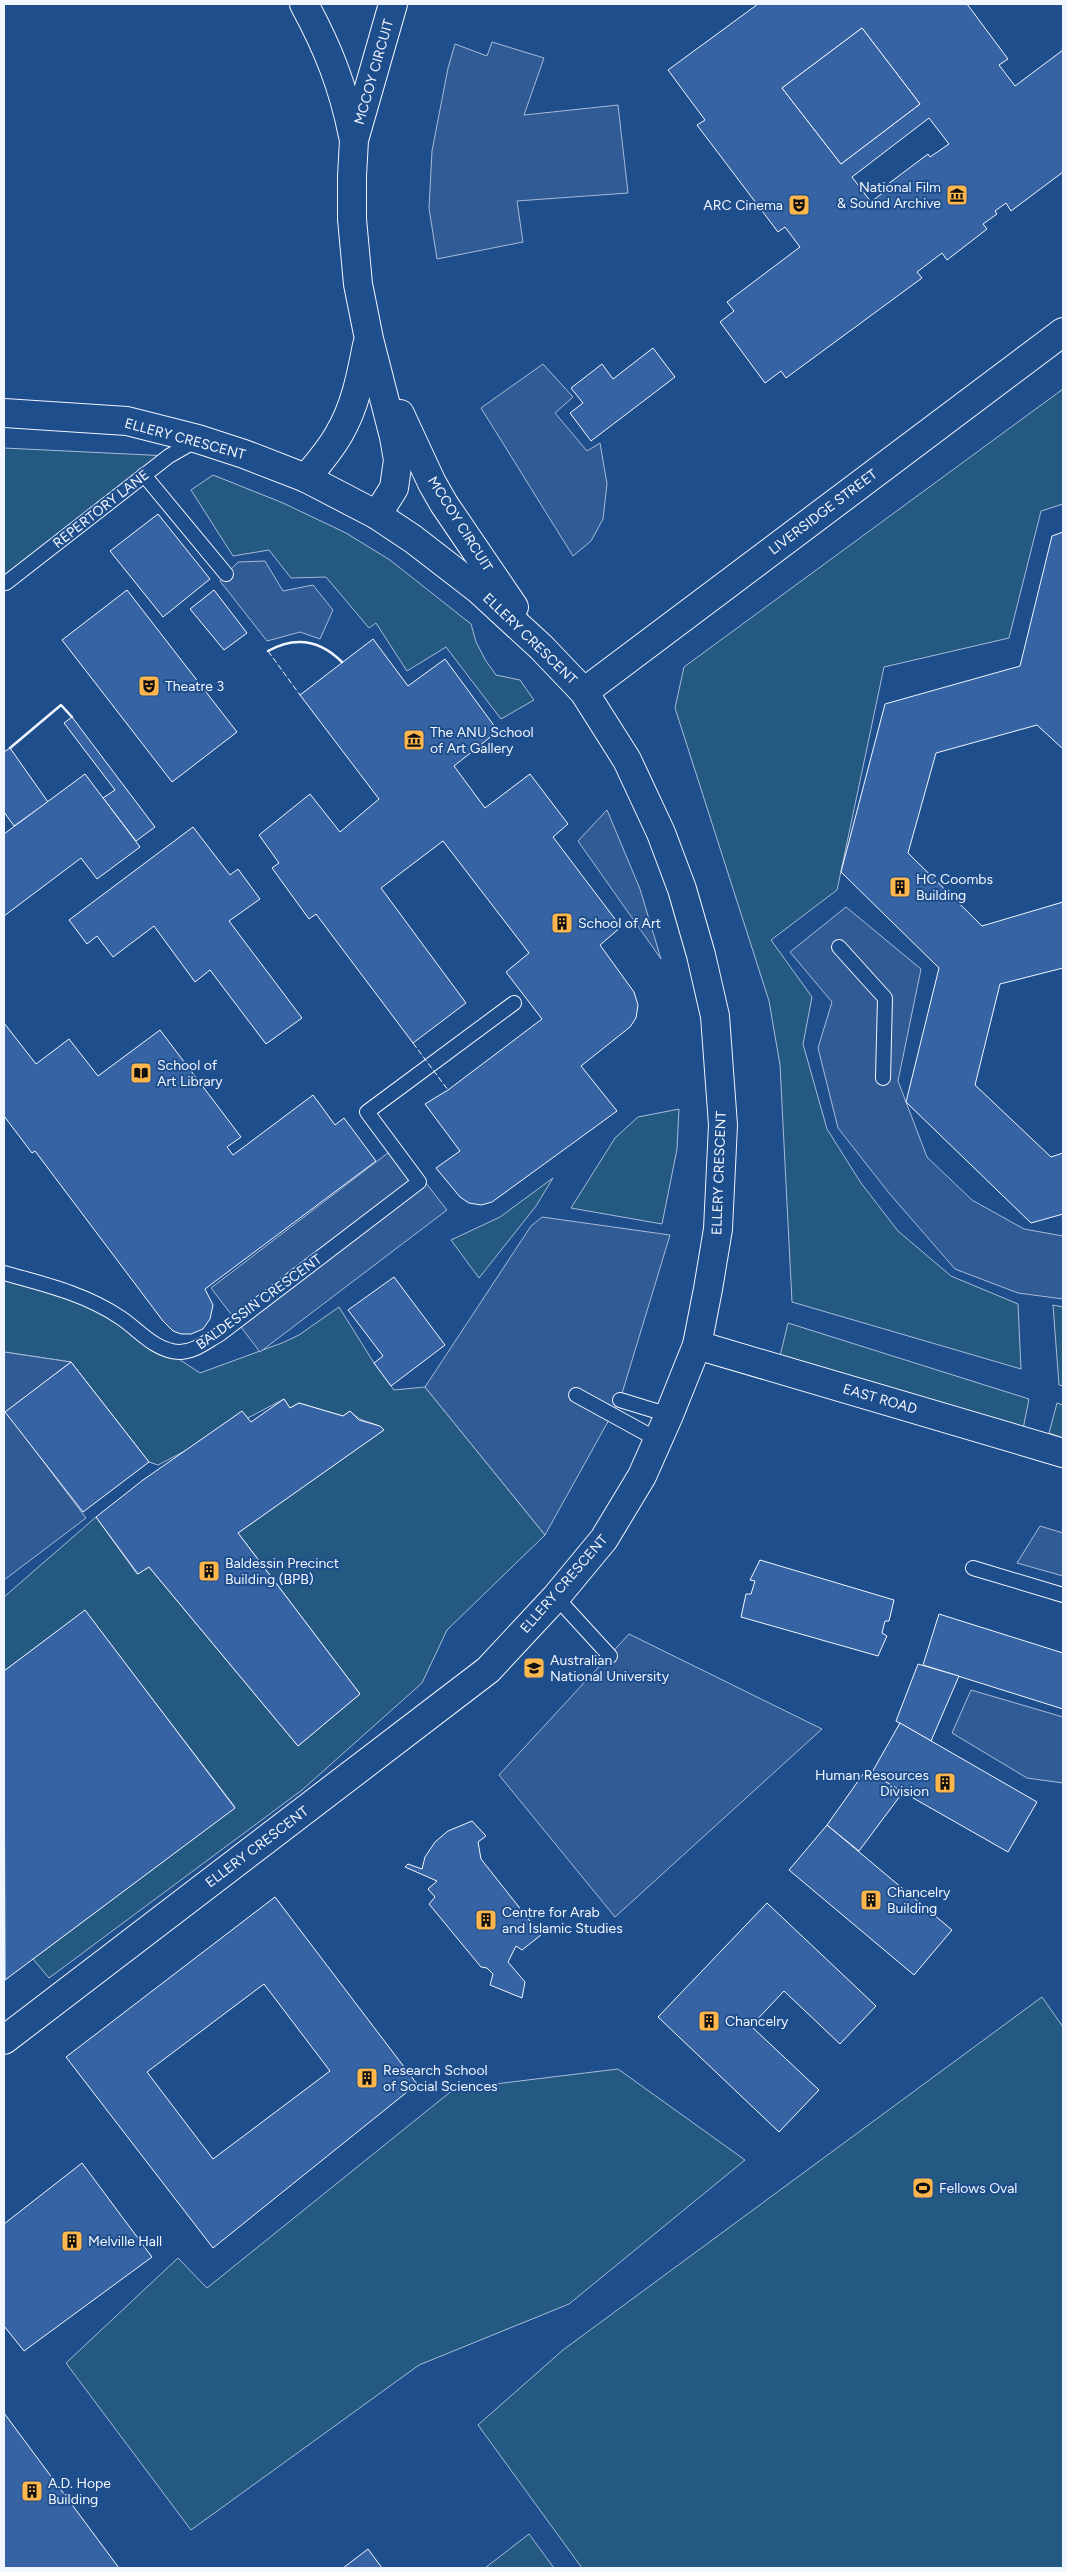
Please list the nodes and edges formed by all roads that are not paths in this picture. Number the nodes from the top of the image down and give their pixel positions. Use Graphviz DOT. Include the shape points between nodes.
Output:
graph roads {
  1 [pos="304,4"];
  2 [pos="394,4"];
  3 [pos="354,140"];
  4 [pos="1063,332"];
  5 [pos="368,339"];
  6 [pos="4,413"];
  7 [pos="198,439"];
  8 [pos="144,475"];
  9 [pos="306,478"];
  10 [pos="377,515"];
  11 [pos="226,574"];
  12 [pos="6,583"];
  13 [pos="541,647"];
  14 [pos="584,692"];
  15 [pos="839,947"];
  16 [pos="514,1003"];
  17 [pos="883,1078"];
  18 [pos="4,1273"];
  19 [pos="697,1345"];
  20 [pos="576,1396"];
  21 [pos="620,1400"];
  22 [pos="670,1415"];
  23 [pos="658,1440"];
  24 [pos="1063,1453"];
  25 [pos="973,1568"];
  26 [pos="1063,1595"];
  27 [pos="556,1597"];
  28 [pos="610,1656"];
  29 [pos="4,2040"];
  1 -- 3 [label="street, MCCOY CIRCUIT" via="326,44 337,73"];
  2 -- 3 [label="street, MCCOY CIRCUIT"];
  3 -- 5 [label="street, MCCOY CIRCUIT" via="352,219 358,284"];
  4 -- 14 [label="street, LIVERSIDGE STREET"];
  5 -- 9 [label="street, MCCOY CIRCUIT" via="360,380 346,422"];
  5 -- 10 [label="street, MCCOY CIRCUIT" via="398,460 394,488"];
  5 -- 13 [label="street, MCCOY CIRCUIT" via="432,483"];
  6 -- 7 [label="street, ELLERY CRESCENT" via="127,421"];
  7 -- 8 [label="lane, REPERTORY LANE"];
  7 -- 9 [label="street, ELLERY CRESCENT"];
  8 -- 11 [label="lane"];
  8 -- 12 [label="lane, REPERTORY LANE"];
  9 -- 10 [label="street, ELLERY CRESCENT"];
  10 -- 13 [label="street, ELLERY CRESCENT" via="479,590"];
  13 -- 14 [label="street, ELLERY CRESCENT"];
  14 -- 19 [label="street, ELLERY CRESCENT" via="627,760 662,834 696,937 715,1016 723,1125 718,1229"];
  15 -- 17 [label="lane" via="885,998"];
  16 -- 18 [label="lane, BALDESSIN CRESCENT" via="368,1112 419,1182 220,1334 192,1351 177,1352 154,1344 121,1318 88,1299"];
  19 -- 22 [label="street, ELLERY CRESCENT"];
  19 -- 24 [label="street, EAST ROAD"];
  20 -- 23 [label="lane"];
  21 -- 22 [label="lane"];
  22 -- 23 [label="street, ELLERY CRESCENT"];
  23 -- 27 [label="street, ELLERY CRESCENT" via="642,1476 604,1539"];
  25 -- 26 [label="lane"];
  27 -- 28 [label="lane"];
  27 -- 29 [label="street, ELLERY CRESCENT" via="488,1670"];
}
